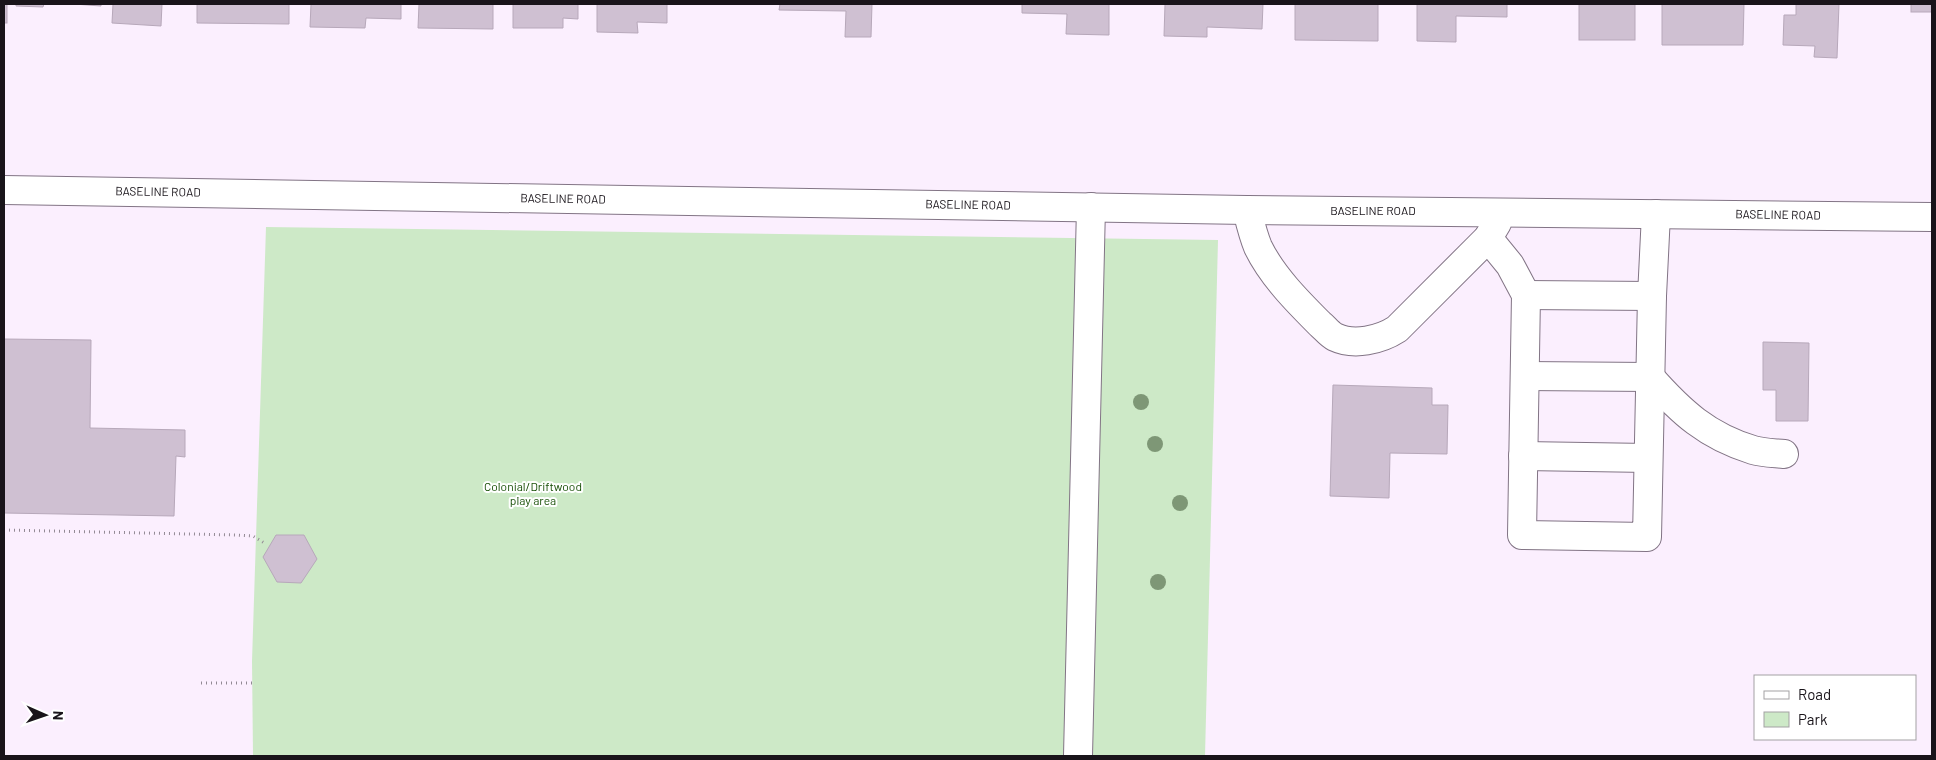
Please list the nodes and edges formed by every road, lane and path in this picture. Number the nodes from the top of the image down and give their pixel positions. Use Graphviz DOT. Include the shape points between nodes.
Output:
graph roads {
  1 [pos="4,190"];
  2 [pos="1092,207"];
  3 [pos="1247,210"];
  4 [pos="1505,212"];
  5 [pos="1656,214"];
  6 [pos="1932,217"];
  7 [pos="1488,238"];
  8 [pos="1526,295"];
  9 [pos="1652,296"];
  10 [pos="1525,376"];
  11 [pos="1650,377"];
  12 [pos="1784,454"];
  13 [pos="1523,456"];
  14 [pos="1648,458"];
  15 [pos="4,530"];
  16 [pos="266,544"];
  17 [pos="201,683"];
  18 [pos="252,683"];
  19 [pos="1078,756"];
  1 -- 2 [label="street, BASELINE ROAD"];
  2 -- 3 [label="street, BASELINE ROAD"];
  2 -- 19 [label="street"];
  3 -- 4 [label="street, BASELINE ROAD"];
  3 -- 7 [label="street" via="1258,247 1275,272 1309,313 1333,336 1345,340 1387,336 1397,329"];
  4 -- 5 [label="street, BASELINE ROAD"];
  4 -- 7 [label="street"];
  5 -- 6 [label="street, BASELINE ROAD"];
  5 -- 9 [label="street"];
  7 -- 8 [label="street" via="1510,265"];
  8 -- 9 [label="street"];
  8 -- 10 [label="street"];
  9 -- 11 [label="street"];
  10 -- 11 [label="street"];
  10 -- 13 [label="street"];
  11 -- 12 [label="street" via="1701,426 1755,451"];
  11 -- 14 [label="street"];
  13 -- 14 [label="street"];
  13 -- 14 [label="street" via="1522,535 1647,537"];
  15 -- 16 [label="path" via="245,535"];
  17 -- 18 [label="path"];
}
